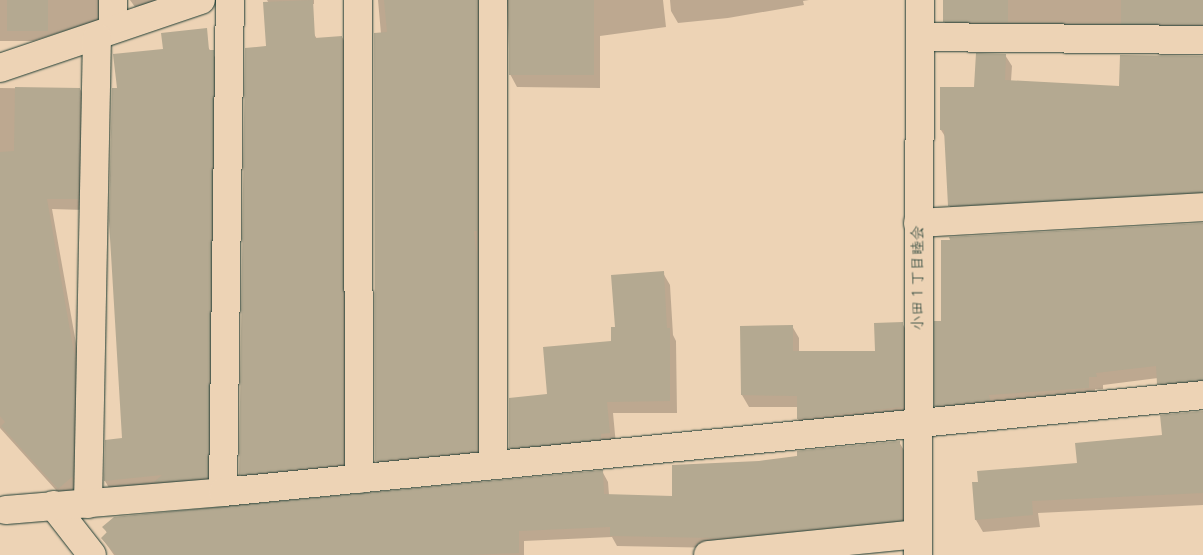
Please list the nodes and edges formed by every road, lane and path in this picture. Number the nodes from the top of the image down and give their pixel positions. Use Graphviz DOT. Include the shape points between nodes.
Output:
graph roads {
  1 [pos="113,0"];
  2 [pos="201,0"];
  3 [pos="230,0"];
  4 [pos="358,0"];
  5 [pos="493,0"];
  6 [pos="920,0"];
  7 [pos="105,33"];
  8 [pos="920,37"];
  9 [pos="1203,40"];
  10 [pos="0,68"];
  11 [pos="1203,207"];
  12 [pos="918,223"];
  13 [pos="1203,395"];
  14 [pos="917,421"];
  15 [pos="493,465"];
  16 [pos="359,479"];
  17 [pos="224,492"];
  18 [pos="88,504"];
  19 [pos="54,505"];
  20 [pos="6,510"];
  21 [pos="917,545"];
  22 [pos="92,555"];
  23 [pos="708,555"];
  1 -- 7 [label="street"];
  2 -- 7 [label="street"];
  3 -- 17 [label="street"];
  4 -- 16 [label="street"];
  5 -- 15 [label="street"];
  6 -- 8 [label="street, 小田１丁目睦会"];
  7 -- 10 [label="street"];
  7 -- 18 [label="street"];
  8 -- 9 [label="street"];
  8 -- 12 [label="street, 小田１丁目睦会"];
  11 -- 12 [label="street"];
  12 -- 14 [label="street, 小田１丁目睦会"];
  13 -- 14 [label="street"];
  14 -- 15 [label="street"];
  14 -- 21 [label="street, 小田１丁目睦会"];
  15 -- 16 [label="street"];
  16 -- 17 [label="street"];
  17 -- 18 [label="street"];
  18 -- 19 [label="street"];
  19 -- 20 [label="street"];
  19 -- 22 [label="street"];
  21 -- 23 [label="street"];
}
